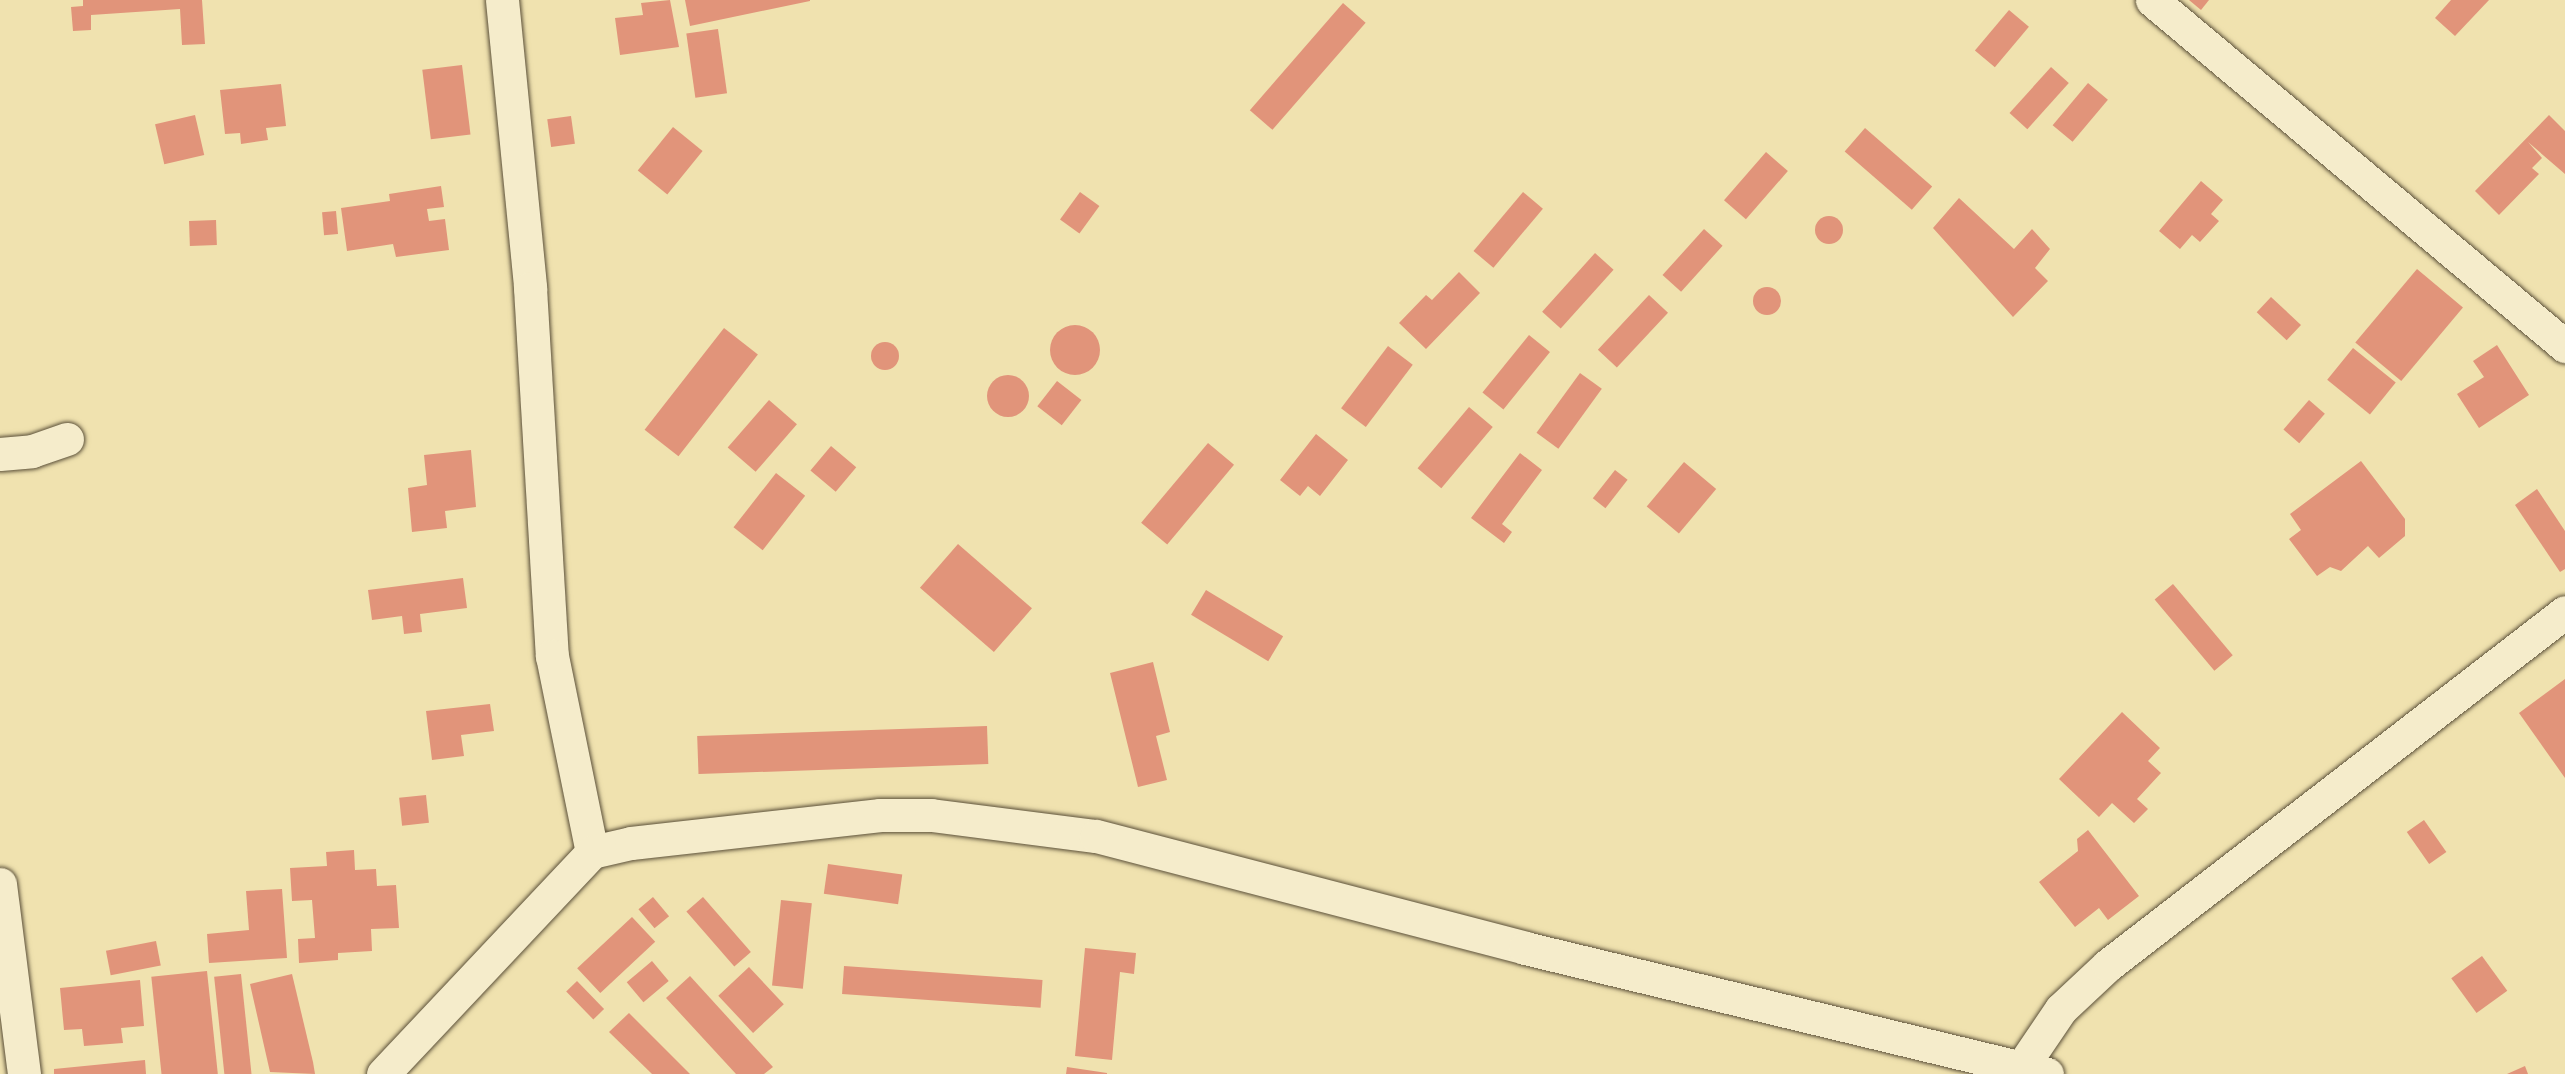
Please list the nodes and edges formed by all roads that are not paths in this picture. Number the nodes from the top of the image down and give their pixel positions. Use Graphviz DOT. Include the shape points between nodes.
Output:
graph roads {
  1 [pos="502,0"];
  2 [pos="2152,0"];
  3 [pos="2565,345"];
  4 [pos="67,439"];
  5 [pos="0,454"];
  6 [pos="2565,612"];
  7 [pos="592,852"];
  8 [pos="0,884"];
  9 [pos="2034,1071"];
  10 [pos="24,1074"];
  11 [pos="382,1074"];
  1 -- 7 [label="street" via="531,299 552,656"];
  2 -- 3 [label="street"];
  4 -- 5 [label="street" via="32,452"];
  6 -- 9 [label="street" via="2108,965 2061,1009"];
  7 -- 9 [label="street" via="631,843 880,815 931,815 1033,826 1180,856 1525,948"];
  7 -- 11 [label="street"];
  8 -- 10 [label="street"];
}
